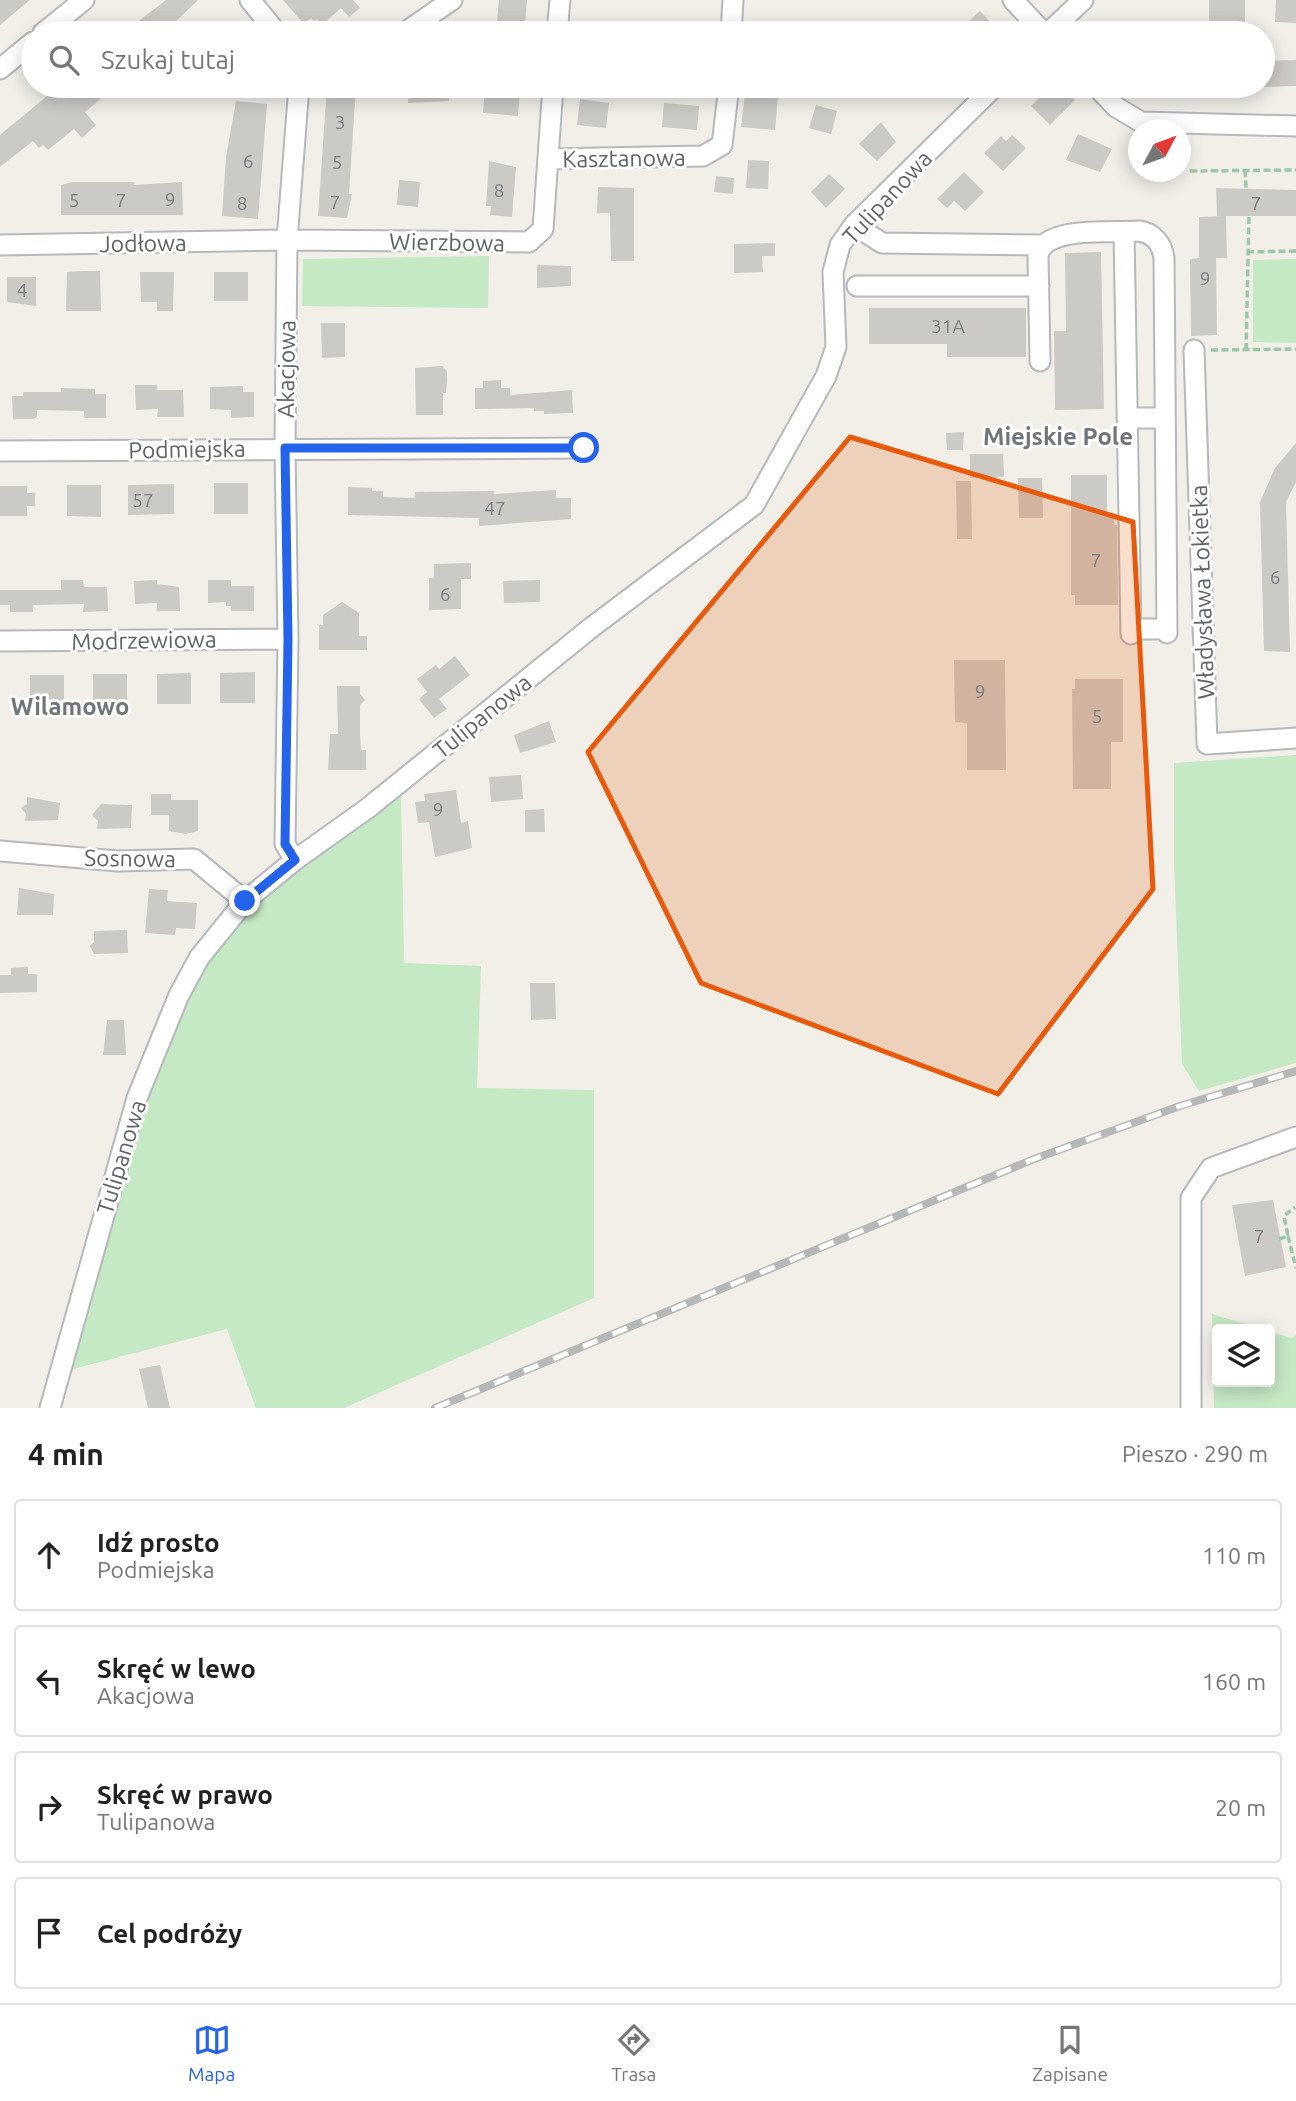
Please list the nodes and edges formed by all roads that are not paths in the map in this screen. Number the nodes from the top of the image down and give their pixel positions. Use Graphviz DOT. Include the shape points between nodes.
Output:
graph roads {
  1 [pos="84,0"];
  2 [pos="250,0"];
  3 [pos="452,0"];
  4 [pos="560,0"];
  5 [pos="733,0"];
  6 [pos="1013,0"];
  7 [pos="1083,0"];
  8 [pos="58,21"];
  9 [pos="267,21"];
  10 [pos="421,21"];
  11 [pos="558,21"];
  12 [pos="732,21"];
  13 [pos="1034,21"];
  14 [pos="1059,21"];
  15 [pos="21,52"];
  16 [pos="0,69"];
  17 [pos="298,98"];
  18 [pos="552,98"];
  19 [pos="728,98"];
  20 [pos="983,98"];
  21 [pos="1107,98"];
  22 [pos="1296,126"];
  23 [pos="548,159"];
  24 [pos="854,225"];
  25 [pos="1124,232"];
  26 [pos="287,240"];
  27 [pos="0,245"];
  28 [pos="1041,245"];
  29 [pos="856,286"];
  30 [pos="1039,286"];
  31 [pos="1195,350"];
  32 [pos="1040,361"];
  33 [pos="1127,418"];
  34 [pos="1165,418"];
  35 [pos="285,448"];
  36 [pos="584,448"];
  37 [pos="0,451"];
  38 [pos="288,639"];
  39 [pos="0,641"];
  40 [pos="1296,738"];
  41 [pos="0,850"];
  42 [pos="295,860"];
  43 [pos="245,901"];
  44 [pos="1296,1137"];
  45 [pos="50,1408"];
  46 [pos="1191,1408"];
  1 -- 8 [label="street"];
  2 -- 9 [label="street"];
  3 -- 10 [label="street"];
  4 -- 11 [label="street"];
  5 -- 12 [label="street"];
  6 -- 13 [label="street"];
  7 -- 14 [label="street"];
  15 -- 16 [label="street"];
  17 -- 26 [label="street, Akacjowa"];
  18 -- 23 [label="street, Wierzbowa"];
  19 -- 23 [label="street, Kasztanowa" via="722,145 703,156"];
  20 -- 24 [label="street, Tulipanowa"];
  21 -- 22 [label="street" via="1141,122"];
  23 -- 26 [label="street, Wierzbowa" via="543,229 528,242"];
  24 -- 28 [label="street" via="882,243"];
  24 -- 42 [label="street, Tulipanowa" via="840,246 833,272 836,347 826,376 754,505 592,627 368,808"];
  25 -- 28 [label="street" via="1057,235"];
  25 -- 33 [label="street"];
  25 -- 34 [label="street" via="1148,233 1163,252"];
  26 -- 27 [label="street, Jodłowa"];
  26 -- 35 [label="street, Akacjowa"];
  28 -- 30 [label="street"];
  29 -- 30 [label="street"];
  30 -- 32 [label="street"];
  31 -- 40 [label="street, Władysława Łokietka" via="1207,744"];
  33 -- 34 [label="street"];
  33 -- 34 [label="street" via="1131,631 1167,631"];
  35 -- 36 [label="street, Podmiejska"];
  35 -- 37 [label="street, Podmiejska"];
  35 -- 38 [label="street, Akacjowa"];
  38 -- 39 [label="street, Modrzewiowa"];
  38 -- 42 [label="street, Akacjowa" via="285,844"];
  41 -- 43 [label="street, Sosnowa" via="118,860 194,859"];
  42 -- 43 [label="street, Tulipanowa"];
  43 -- 45 [label="street, Tulipanowa" via="194,967 138,1098"];
  44 -- 46 [label="street" via="1211,1168 1191,1198"];
}
